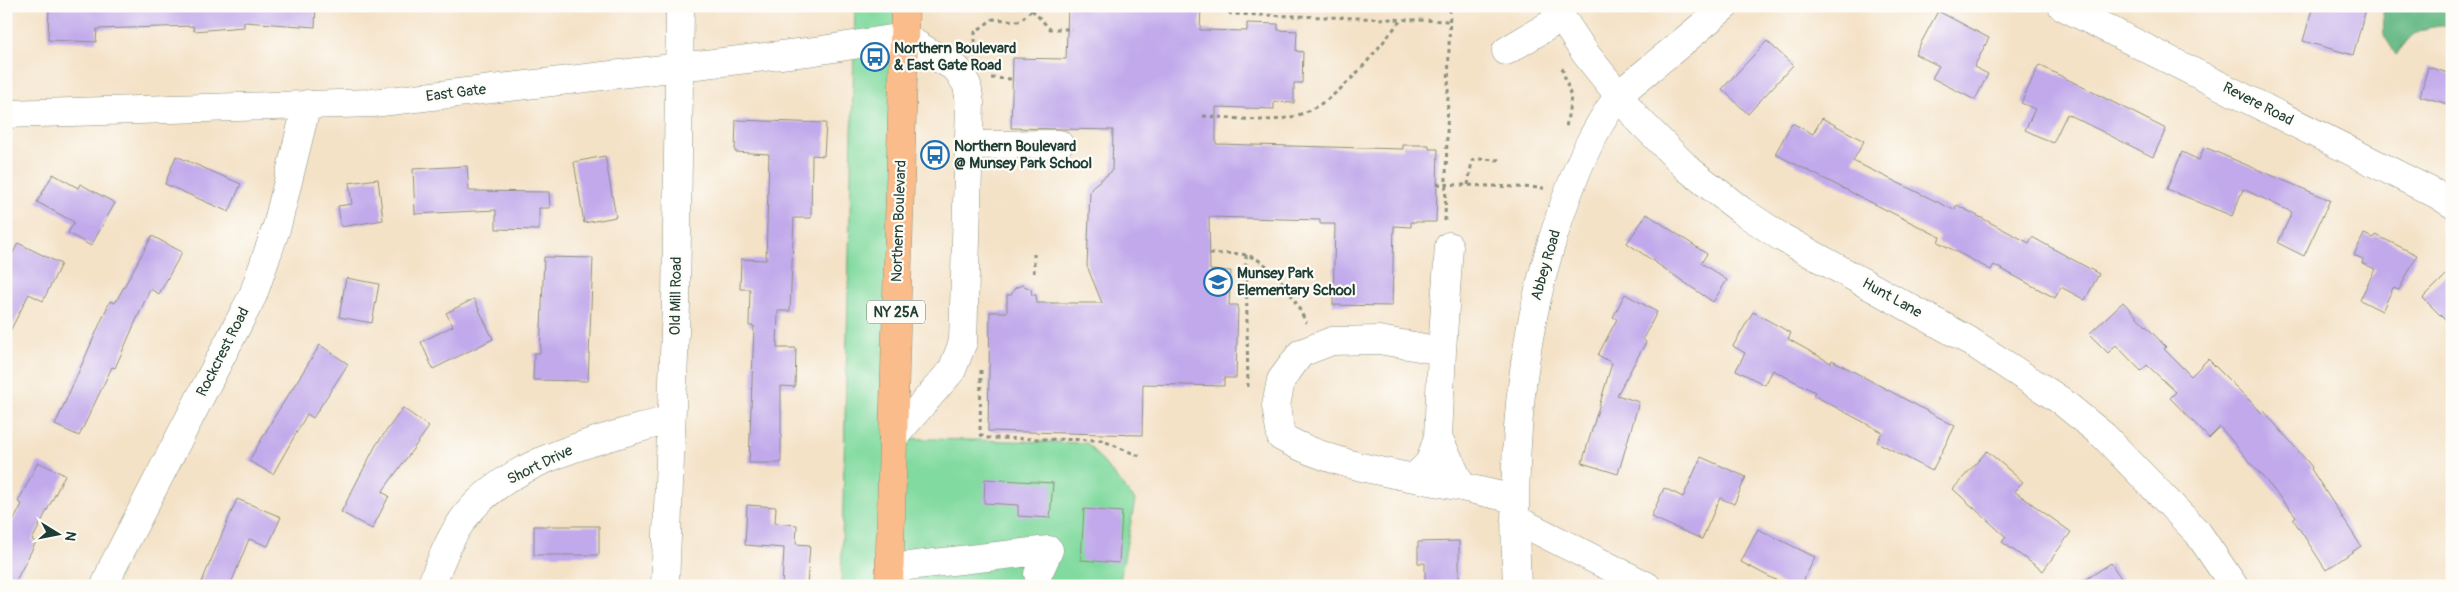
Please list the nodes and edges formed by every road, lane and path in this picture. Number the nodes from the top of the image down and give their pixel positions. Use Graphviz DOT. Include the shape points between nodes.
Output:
graph roads {
  1 [pos="680,6"];
  2 [pos="905,6"];
  3 [pos="1036,6"];
  4 [pos="1223,6"];
  5 [pos="1450,6"];
  6 [pos="1725,6"];
  7 [pos="2062,6"];
  8 [pos="1032,10"];
  9 [pos="1558,12"];
  10 [pos="1401,20"];
  11 [pos="1450,21"];
  12 [pos="1073,29"];
  13 [pos="904,38"];
  14 [pos="1506,51"];
  15 [pos="975,61"];
  16 [pos="1559,62"];
  17 [pos="679,67"];
  18 [pos="987,78"];
  19 [pos="1012,79"];
  20 [pos="1619,96"];
  21 [pos="1571,97"];
  22 [pos="307,104"];
  23 [pos="6,114"];
  24 [pos="1203,116"];
  25 [pos="1059,144"];
  26 [pos="969,145"];
  27 [pos="1503,160"];
  28 [pos="1437,184"];
  29 [pos="1446,184"];
  30 [pos="1468,185"];
  31 [pos="1540,188"];
  32 [pos="2452,204"];
  33 [pos="1449,246"];
  34 [pos="1034,254"];
  35 [pos="1210,254"];
  36 [pos="1246,255"];
  37 [pos="1034,273"];
  38 [pos="1309,328"];
  39 [pos="1442,351"];
  40 [pos="981,369"];
  41 [pos="1248,390"];
  42 [pos="671,419"];
  43 [pos="1438,437"];
  44 [pos="893,438"];
  45 [pos="1142,457"];
  46 [pos="1414,478"];
  47 [pos="1462,487"];
  48 [pos="1515,509"];
  49 [pos="1038,574"];
  50 [pos="889,577"];
  51 [pos="105,586"];
  52 [pos="431,586"];
  53 [pos="665,586"];
  54 [pos="1518,586"];
  55 [pos="1647,586"];
  56 [pos="2234,586"];
  1 -- 17 [label="street, Old Mill Road"];
  2 -- 13 [label="main road, Northern Boulevard / NY 25A"];
  3 -- 8 [label="path"];
  4 -- 10 [label="path" via="1231,14"];
  5 -- 11 [label="path"];
  6 -- 20 [label="street, Abbey Road"];
  7 -- 32 [label="street, Revere Road"];
  8 -- 12 [label="path" via="1050,29"];
  8 -- 15 [label="path" via="1020,21 993,19 975,32"];
  9 -- 14 [label="street"];
  9 -- 20 [label="street, Hunt Lane"];
  10 -- 11 [label="path"];
  10 -- 24 [label="path" via="1344,85 1309,110 1286,118"];
  11 -- 29 [label="path"];
  13 -- 17 [label="street, East Gate" via="815,52"];
  13 -- 26 [label="street" via="949,62 963,76 970,103"];
  13 -- 44 [label="main road, Northern Boulevard / NY 25A"];
  16 -- 21 [label="path"];
  17 -- 22 [label="street, East Gate" via="373,103"];
  17 -- 42 [label="street, Old Mill Road"];
  18 -- 19 [label="path"];
  20 -- 48 [label="street, Abbey Road" via="1600,123 1577,171 1542,274 1522,377"];
  20 -- 56 [label="street, Hunt Lane" via="1662,145 1742,211 1781,237 1968,340 2060,400 2104,436 2198,533"];
  22 -- 23 [label="street, East Gate"];
  22 -- 51 [label="street, Rockcrest Road" via="277,226 252,294"];
  25 -- 26 [label="street"];
  26 -- 44 [label="street" via="964,342 952,370"];
  27 -- 30 [label="path" via="1472,161"];
  28 -- 29 [label="path"];
  29 -- 30 [label="path"];
  29 -- 33 [label="path" via="1445,231"];
  30 -- 31 [label="path"];
  33 -- 39 [label="street"];
  34 -- 37 [label="path"];
  35 -- 36 [label="path"];
  36 -- 38 [label="path" via="1260,262 1280,280"];
  36 -- 41 [label="path"];
  39 -- 43 [label="street"];
  39 -- 46 [label="street" via="1379,340 1332,341 1301,353 1281,380 1276,406 1281,437 1307,452 1362,468"];
  40 -- 45 [label="path" via="980,434 985,438 1101,440"];
  42 -- 52 [label="street, Short Drive" via="580,446 510,477 483,498 458,525"];
  42 -- 53 [label="street, Old Mill Road"];
  43 -- 46 [label="street" via="1430,462"];
  43 -- 47 [label="street"];
  44 -- 50 [label="main road, Northern Boulevard / NY 25A"];
  46 -- 47 [label="street"];
  47 -- 48 [label="street"];
  48 -- 54 [label="street, Abbey Road"];
  48 -- 55 [label="street"];
  49 -- 50 [label="street" via="1049,550"];
}
